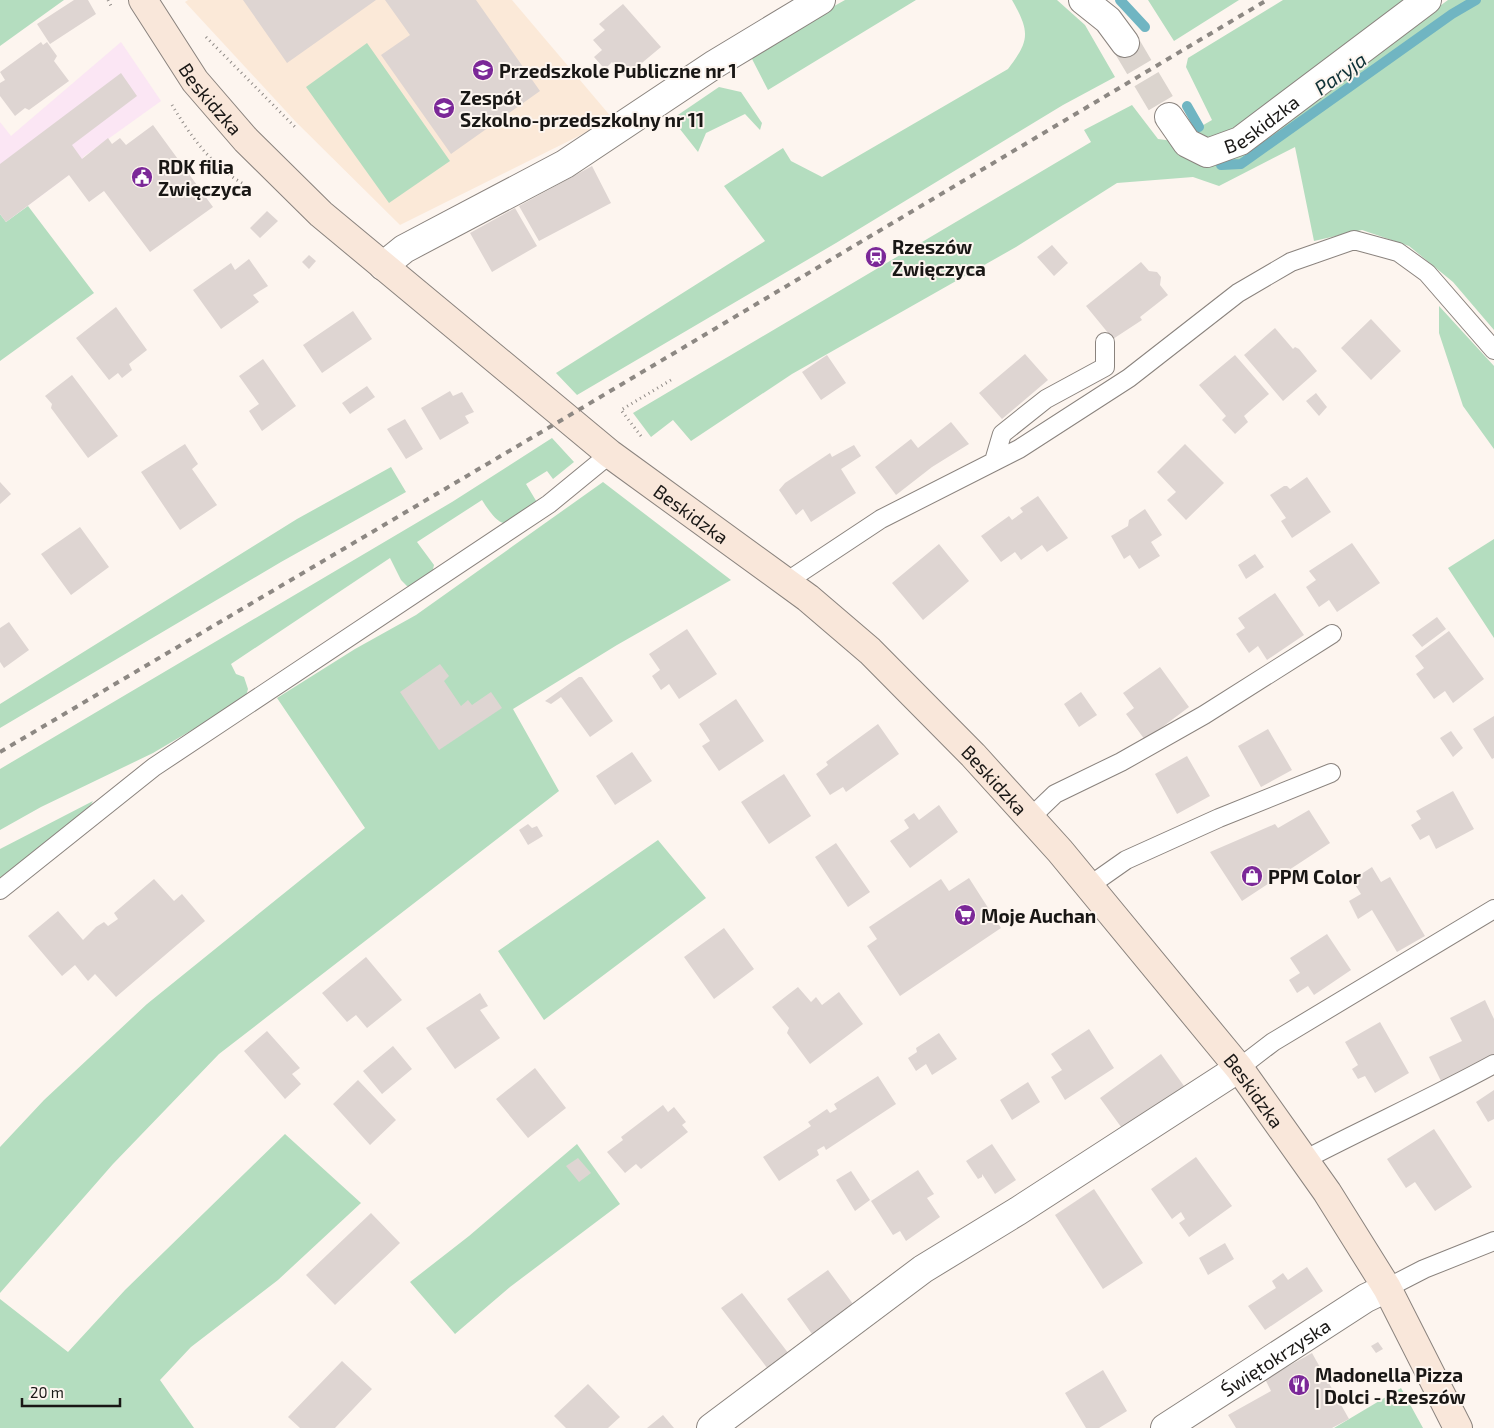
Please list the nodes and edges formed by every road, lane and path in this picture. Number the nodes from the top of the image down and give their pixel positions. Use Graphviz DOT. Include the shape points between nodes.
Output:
graph roads {
  1 [pos="108,0"];
  2 [pos="143,0"];
  3 [pos="821,0"];
  4 [pos="1083,0"];
  5 [pos="1427,0"];
  6 [pos="114,12"];
  7 [pos="200,31"];
  8 [pos="1125,43"];
  9 [pos="171,103"];
  10 [pos="1169,117"];
  11 [pos="296,128"];
  12 [pos="251,187"];
  13 [pos="383,266"];
  14 [pos="1105,342"];
  15 [pos="1494,350"];
  16 [pos="671,380"];
  17 [pos="610,454"];
  18 [pos="994,461"];
  19 [pos="642,477"];
  20 [pos="786,582"];
  21 [pos="1332,634"];
  22 [pos="1331,773"];
  23 [pos="1030,818"];
  24 [pos="1089,886"];
  25 [pos="0,890"];
  26 [pos="1494,909"];
  27 [pos="1494,1064"];
  28 [pos="1239,1068"];
  29 [pos="1304,1160"];
  30 [pos="1494,1242"];
  31 [pos="1386,1288"];
  32 [pos="711,1428"];
  33 [pos="1165,1428"];
  34 [pos="1458,1428"];
  1 -- 6 [label="path"];
  2 -- 13 [label="street, Beskidzka" via="195,81 246,140 321,214"];
  3 -- 13 [label="street" via="715,64 565,164 404,249"];
  4 -- 8 [label="street" via="1108,20"];
  5 -- 10 [label="street, Beskidzka" via="1240,141 1207,153 1187,143"];
  7 -- 11 [label="path"];
  9 -- 12 [label="path" via="189,133 227,175"];
  13 -- 17 [label="street, Beskidzka"];
  14 -- 18 [label="lane" via="1105,367 1046,399 1002,434"];
  15 -- 18 [label="lane" via="1427,273 1398,252 1354,240 1291,262 1238,293 1129,378"];
  16 -- 19 [label="path" via="620,410 656,456"];
  17 -- 19 [label="street, Beskidzka"];
  17 -- 25 [label="lane" via="549,504 154,767"];
  18 -- 20 [label="lane" via="881,519"];
  19 -- 20 [label="street, Beskidzka"];
  20 -- 23 [label="street, Beskidzka" via="880,661"];
  21 -- 23 [label="lane" via="1204,715 1121,762 1054,794"];
  22 -- 24 [label="lane" via="1126,860"];
  23 -- 24 [label="street, Beskidzka"];
  24 -- 28 [label="street, Beskidzka"];
  26 -- 28 [label="lane" via="1274,1042"];
  27 -- 29 [label="lane"];
  28 -- 29 [label="street, Beskidzka"];
  28 -- 32 [label="street" via="923,1269"];
  29 -- 31 [label="street, Beskidzka"];
  30 -- 31 [label="lane" via="1424,1269"];
  31 -- 33 [label="street, Świętokrzyska"];
  31 -- 34 [label="street, Beskidzka"];
}
